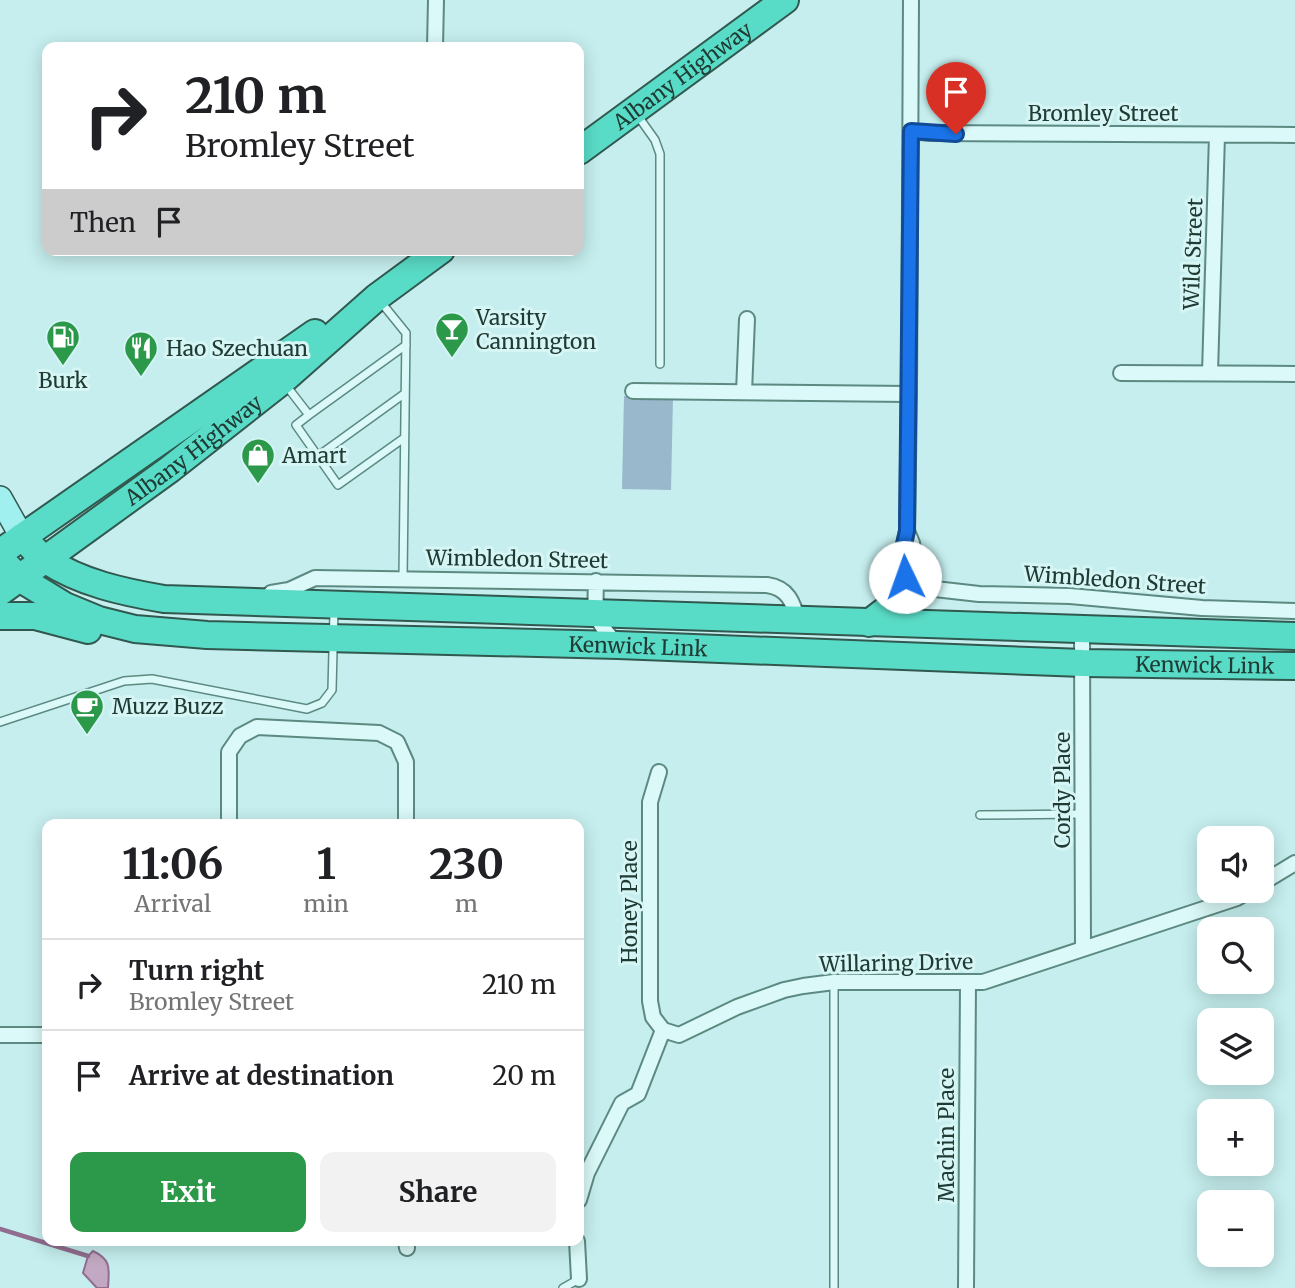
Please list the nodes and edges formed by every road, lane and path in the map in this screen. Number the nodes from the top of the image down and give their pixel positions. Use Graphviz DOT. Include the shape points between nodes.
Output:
graph roads {
  1 [pos="436,0"];
  2 [pos="785,0"];
  3 [pos="911,0"];
  4 [pos="435,42"];
  5 [pos="635,111"];
  6 [pos="911,131"];
  7 [pos="1217,135"];
  8 [pos="1295,135"];
  9 [pos="584,147"];
  10 [pos="433,256"];
  11 [pos="377,297"];
  12 [pos="747,319"];
  13 [pos="406,345"];
  14 [pos="660,364"];
  15 [pos="1121,373"];
  16 [pos="1210,373"];
  17 [pos="1295,374"];
  18 [pos="282,381"];
  19 [pos="633,391"];
  20 [pos="744,392"];
  21 [pos="404,394"];
  22 [pos="909,394"];
  23 [pos="309,415"];
  24 [pos="404,438"];
  25 [pos="318,456"];
  26 [pos="0,498"];
  27 [pos="907,531"];
  28 [pos="22,537"];
  29 [pos="0,553"];
  30 [pos="0,559"];
  31 [pos="45,559"];
  32 [pos="403,578"];
  33 [pos="596,581"];
  34 [pos="10,585"];
  35 [pos="921,588"];
  36 [pos="219,602"];
  37 [pos="334,606"];
  38 [pos="1295,611"];
  39 [pos="595,614"];
  40 [pos="0,616"];
  41 [pos="798,621"];
  42 [pos="869,623"];
  43 [pos="135,629"];
  44 [pos="1082,631"];
  45 [pos="1295,636"];
  46 [pos="334,639"];
  47 [pos="618,645"];
  48 [pos="1083,663"];
  49 [pos="1295,666"];
  50 [pos="0,722"];
  51 [pos="659,772"];
  52 [pos="1082,814"];
  53 [pos="980,815"];
  54 [pos="229,819"];
  55 [pos="406,819"];
  56 [pos="1295,863"];
  57 [pos="1274,876"];
  58 [pos="1222,903"];
  59 [pos="1083,949"];
  60 [pos="834,982"];
  61 [pos="968,983"];
  62 [pos="663,1030"];
  63 [pos="0,1035"];
  64 [pos="42,1035"];
  65 [pos="584,1183"];
  66 [pos="577,1246"];
  67 [pos="579,1279"];
  68 [pos="563,1288"];
  69 [pos="834,1288"];
  70 [pos="966,1288"];
  1 -- 4 [label="street"];
  2 -- 5 [label="highway, Albany Highway"];
  3 -- 6 [label="street"];
  5 -- 9 [label="highway, Albany Highway"];
  5 -- 14 [label="lane" via="656,140 660,154"];
  6 -- 7 [label="street, Bromley Street"];
  6 -- 22 [label="street"];
  7 -- 8 [label="street, Bromley Street"];
  7 -- 16 [label="street, Wild Street"];
  10 -- 11 [label="highway, Albany Highway"];
  11 -- 13 [label="lane" via="406,333"];
  11 -- 18 [label="highway, Albany Highway"];
  11 -- 28 [label="highway, Albany Highway" via="326,325"];
  12 -- 20 [label="street"];
  13 -- 21 [label="lane"];
  13 -- 23 [label="lane"];
  15 -- 16 [label="street"];
  16 -- 17 [label="street"];
  18 -- 23 [label="lane"];
  18 -- 31 [label="highway, Albany Highway"];
  19 -- 20 [label="street"];
  20 -- 22 [label="street"];
  21 -- 24 [label="lane"];
  21 -- 25 [label="lane"];
  22 -- 27 [label="street"];
  23 -- 25 [label="lane" via="296,425"];
  24 -- 25 [label="lane" via="338,485"];
  24 -- 32 [label="lane"];
  26 -- 28 [label="main road"];
  27 -- 35 [label="street"];
  27 -- 35 [label="street" via="902,566"];
  28 -- 29 [label="highway, Albany Highway"];
  28 -- 31 [label="highway, Kenwick Link"];
  30 -- 34 [label="highway, Kenwick Link"];
  31 -- 34 [label="highway, Albany Highway"];
  31 -- 36 [label="highway, Kenwick Link" via="113,590"];
  32 -- 33 [label="street, Wimbledon Street"];
  32 -- 36 [label="street, Wimbledon Street" via="315,578 281,593 240,594"];
  33 -- 39 [label="street"];
  33 -- 41 [label="street, Wimbledon Street" via="774,586 787,593"];
  34 -- 43 [label="highway, Kenwick Link"];
  35 -- 38 [label="street, Wimbledon Street"];
  35 -- 42 [label="highway"];
  36 -- 37 [label="highway, Kenwick Link"];
  37 -- 39 [label="highway, Kenwick Link"];
  37 -- 46 [label="lane"];
  39 -- 41 [label="highway, Kenwick Link"];
  39 -- 47 [label="street"];
  40 -- 43 [label="highway" via="35,616 86,630"];
  41 -- 42 [label="highway, Kenwick Link"];
  42 -- 44 [label="highway, Kenwick Link"];
  43 -- 46 [label="highway, Kenwick Link"];
  44 -- 45 [label="highway, Kenwick Link"];
  44 -- 48 [label="street, Cordy Place"];
  46 -- 47 [label="highway, Kenwick Link"];
  46 -- 50 [label="lane" via="332,690 321,703 307,709 152,679 124,681"];
  47 -- 48 [label="highway, Kenwick Link"];
  48 -- 49 [label="highway, Kenwick Link"];
  48 -- 52 [label="street, Cordy Place"];
  51 -- 62 [label="street, Honey Place" via="650,802 650,1001 653,1017"];
  52 -- 53 [label="lane"];
  52 -- 59 [label="street, Cordy Place"];
  54 -- 55 [label="street" via="229,752 240,736 257,727 379,733 397,742 406,762"];
  56 -- 57 [label="street"];
  58 -- 59 [label="street, Willaring Drive"];
  59 -- 61 [label="street, Willaring Drive"];
  60 -- 61 [label="street, Willaring Drive"];
  60 -- 62 [label="street, Willaring Drive" via="766,996 679,1035"];
  60 -- 69 [label="lane"];
  61 -- 70 [label="street, Machin Place"];
  62 -- 65 [label="street" via="638,1094 622,1103"];
  63 -- 64 [label="street"];
  66 -- 67 [label="street"];
  67 -- 68 [label="lane"];
}
